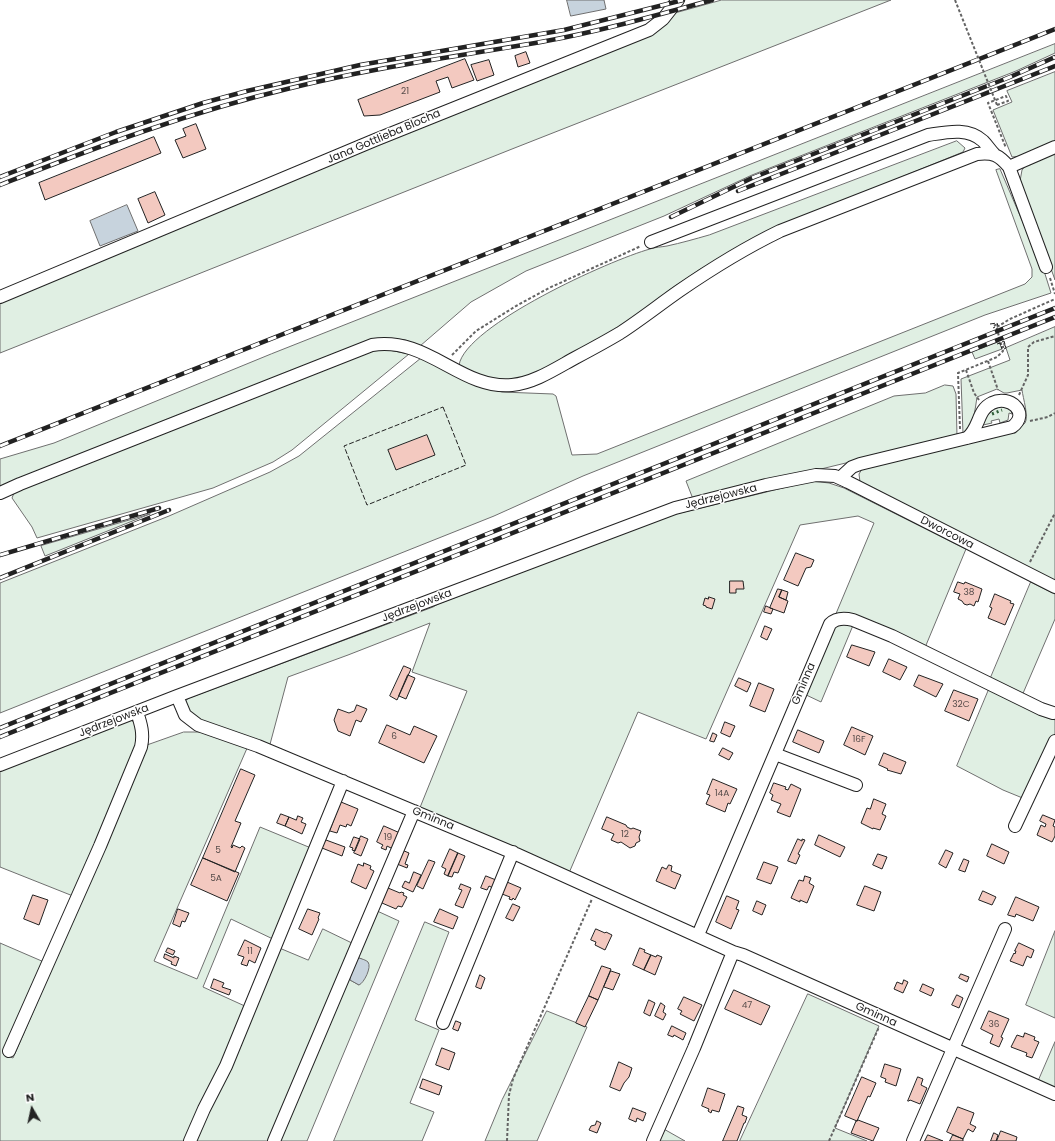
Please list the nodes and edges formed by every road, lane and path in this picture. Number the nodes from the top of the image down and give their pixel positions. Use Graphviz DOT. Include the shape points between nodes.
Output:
graph roads {
  1 [pos="678,0"];
  2 [pos="956,0"];
  3 [pos="1055,147"];
  4 [pos="994,154"];
  5 [pos="1011,166"];
  6 [pos="651,242"];
  7 [pos="1046,267"];
  8 [pos="1055,294"];
  9 [pos="0,297"];
  10 [pos="1055,299"];
  11 [pos="992,326"];
  12 [pos="997,327"];
  13 [pos="1055,336"];
  14 [pos="988,361"];
  15 [pos="445,364"];
  16 [pos="966,370"];
  17 [pos="998,391"];
  18 [pos="979,399"];
  19 [pos="1015,406"];
  20 [pos="1055,413"];
  21 [pos="1016,424"];
  22 [pos="964,439"];
  23 [pos="840,478"];
  24 [pos="0,493"];
  25 [pos="1055,513"];
  26 [pos="1025,573"];
  27 [pos="1055,587"];
  28 [pos="177,696"];
  29 [pos="137,712"];
  30 [pos="1054,713"];
  31 [pos="1055,741"];
  32 [pos="775,754"];
  33 [pos="0,765"];
  34 [pos="343,781"];
  35 [pos="856,785"];
  36 [pos="414,811"];
  37 [pos="1015,826"];
  38 [pos="513,852"];
  39 [pos="596,889"];
  40 [pos="1005,929"];
  41 [pos="698,935"];
  42 [pos="733,952"];
  43 [pos="883,1018"];
  44 [pos="442,1024"];
  45 [pos="953,1049"];
  46 [pos="10,1051"];
  47 [pos="1055,1094"];
  48 [pos="190,1141"];
  49 [pos="274,1141"];
  50 [pos="507,1141"];
  51 [pos="653,1141"];
  52 [pos="829,1141"];
  53 [pos="913,1141"];
  1 -- 9 [label="street, Jana Gottlieba Blocha" via="663,19 649,30 375,140"];
  2 -- 5 [label="path, bridge" via="997,105 1008,101 1006,96 988,103"];
  3 -- 5 [label="street"];
  4 -- 5 [label="street"];
  4 -- 6 [label="street" via="979,138 961,132 948,131 928,136"];
  4 -- 15 [label="street" via="986,152 968,156 780,230 681,290 621,332 527,382 511,385 488,384"];
  5 -- 7 [label="street"];
  6 -- 15 [label="path" via="549,288 516,306 476,331"];
  7 -- 8 [label="path"];
  10 -- 12 [label="path"];
  11 -- 12 [label="path"];
  12 -- 14 [label="path" via="1001,344 1005,347 1002,347 1004,351"];
  13 -- 19 [label="path" via="1034,342 1028,347 1028,375"];
  14 -- 16 [label="path"];
  14 -- 17 [label="path"];
  15 -- 24 [label="street" via="421,351 397,344 372,345"];
  16 -- 18 [label="path" via="974,393"];
  16 -- 22 [label="path" via="958,373"];
  19 -- 21 [label="street" via="1019,418"];
  19 -- 22 [label="street" via="1002,400 993,402 981,415 975,430"];
  20 -- 21 [label="path" via="1038,420"];
  21 -- 22 [label="street"];
  22 -- 23 [label="street" via="860,464"];
  23 -- 26 [label="street, Dworcowa"];
  23 -- 28 [label="street, Jędrzejowska" via="828,475 810,476 675,508"];
  25 -- 26 [label="path"];
  26 -- 27 [label="street, Dworcowa"];
  28 -- 29 [label="street, Jędrzejowska"];
  28 -- 34 [label="street, Gminna" via="185,715 198,725 258,746"];
  29 -- 33 [label="street, Jędrzejowska"];
  29 -- 46 [label="street" via="142,727 141,747"];
  30 -- 32 [label="street, Gminna" via="892,636 853,620 839,620 830,624"];
  31 -- 37 [label="street"];
  32 -- 35 [label="street"];
  32 -- 41 [label="street, Gminna"];
  34 -- 36 [label="street, Gminna"];
  34 -- 48 [label="street" via="226,1066"];
  36 -- 38 [label="street, Gminna"];
  36 -- 49 [label="street"];
  38 -- 39 [label="street, Gminna"];
  38 -- 44 [label="street"];
  39 -- 41 [label="street, Gminna"];
  39 -- 50 [label="path" via="513,1079 509,1095"];
  40 -- 45 [label="street"];
  41 -- 42 [label="street, Gminna"];
  42 -- 43 [label="street, Gminna"];
  42 -- 51 [label="street"];
  43 -- 45 [label="street, Gminna"];
  43 -- 52 [label="path"];
  45 -- 47 [label="street, Gminna"];
  45 -- 53 [label="street"];
}
